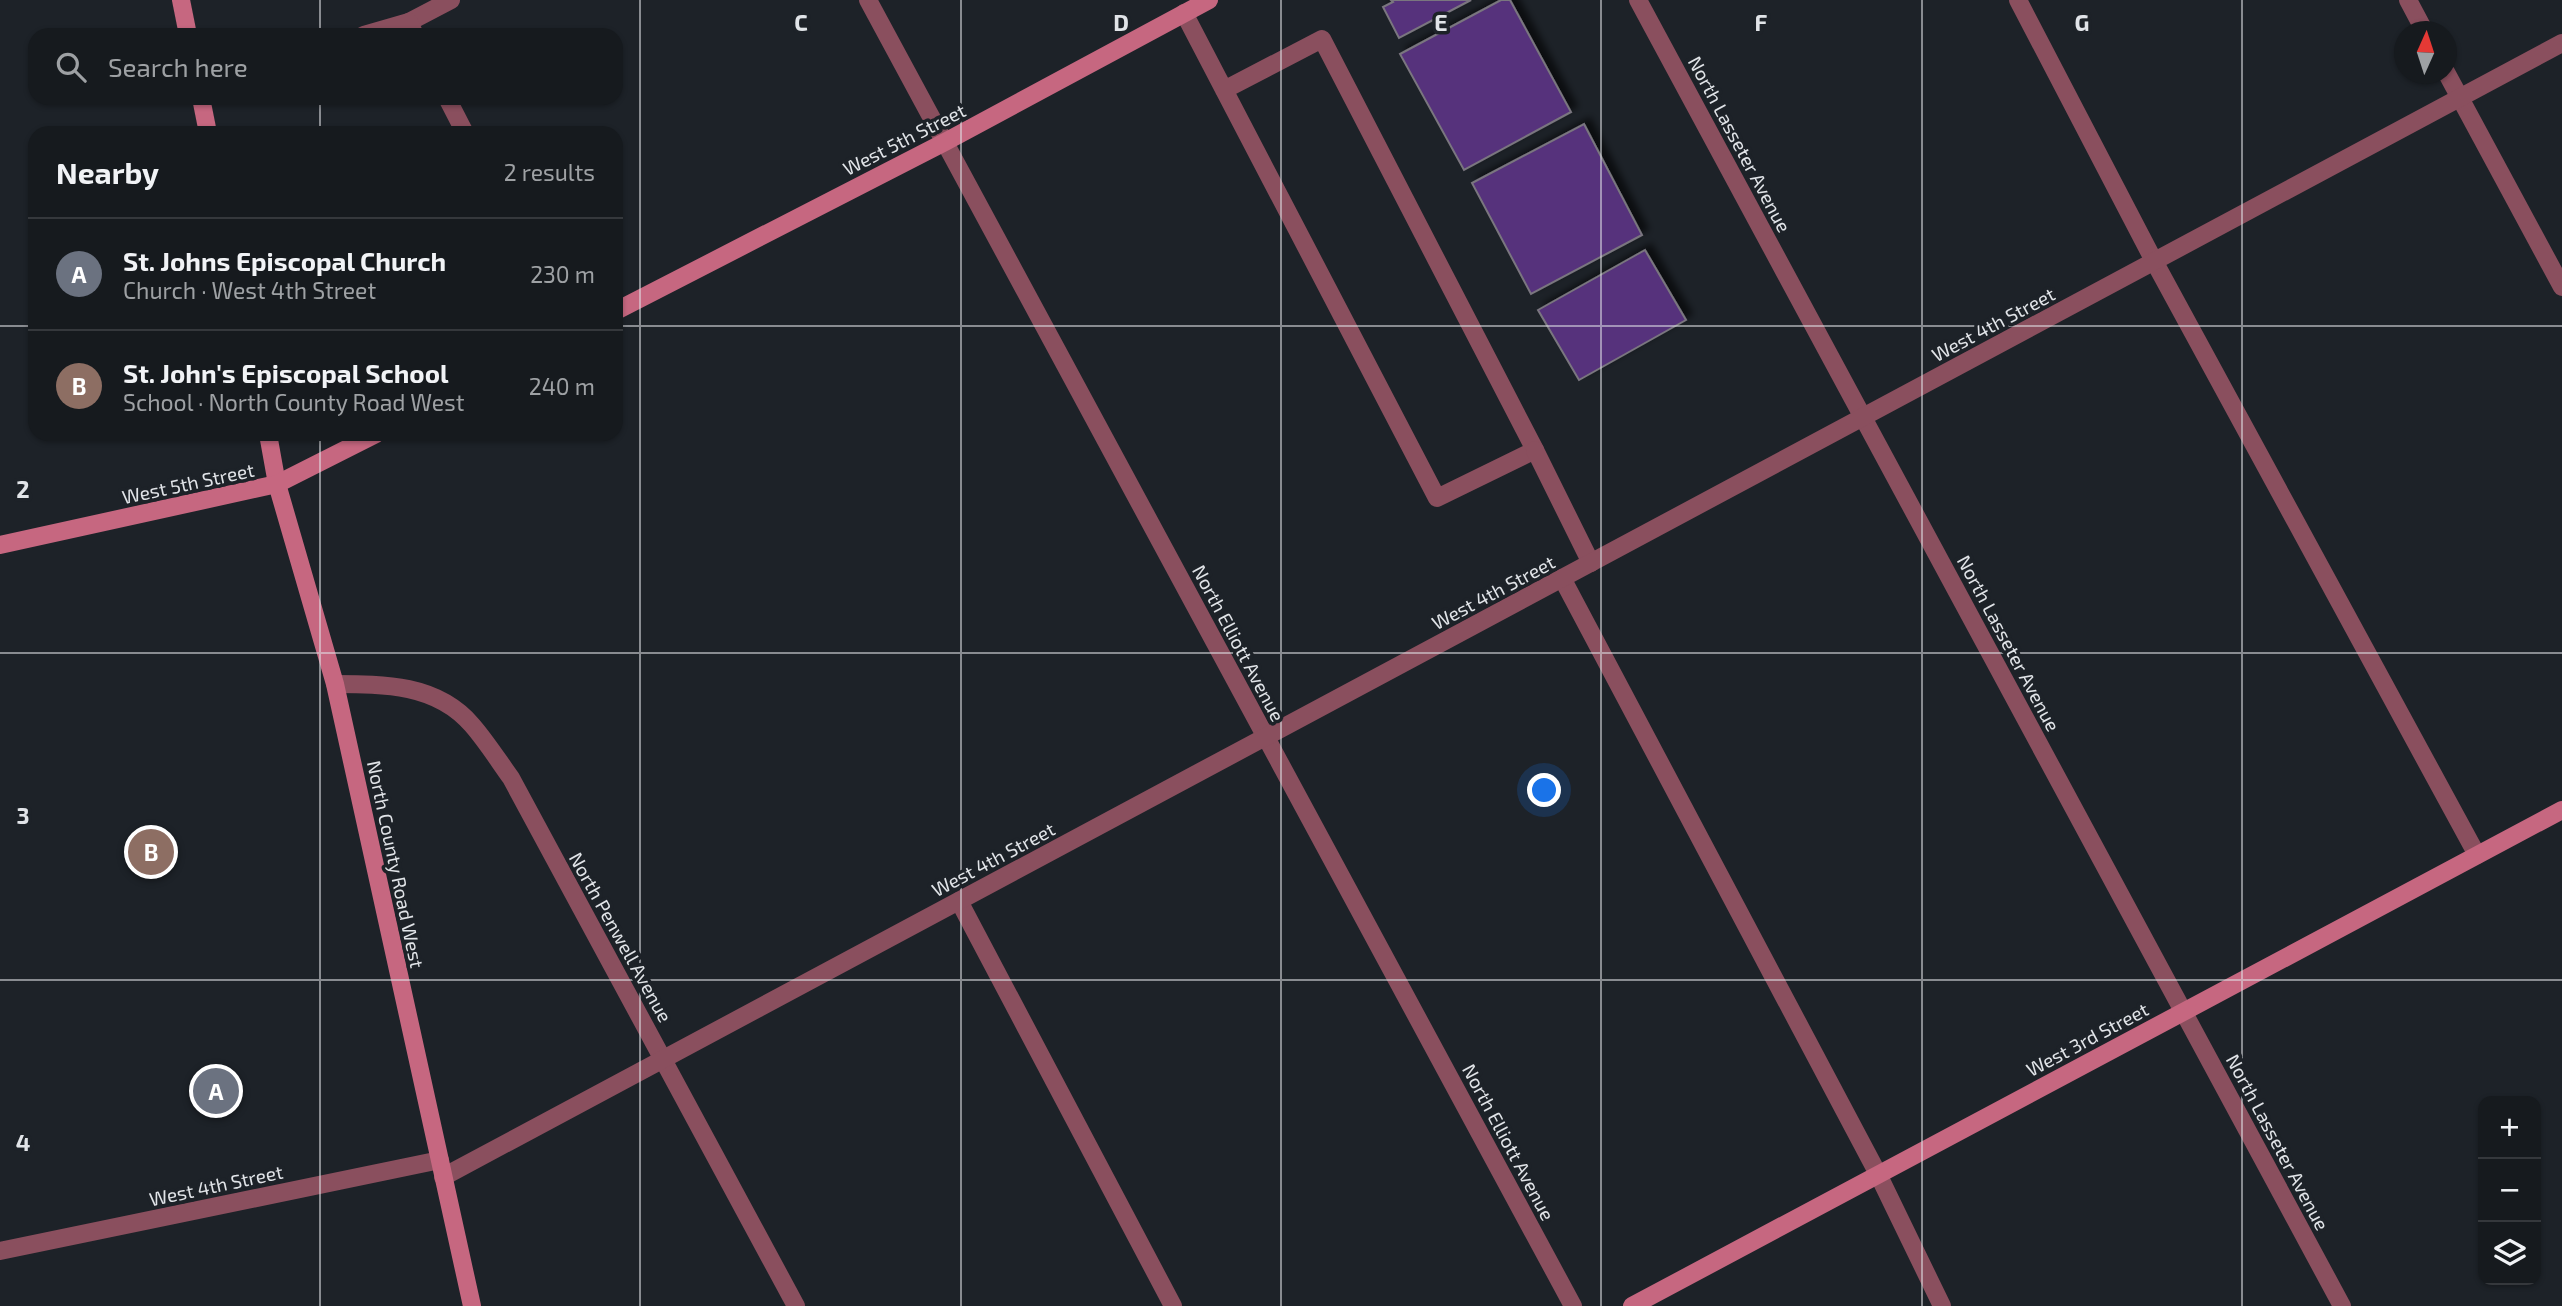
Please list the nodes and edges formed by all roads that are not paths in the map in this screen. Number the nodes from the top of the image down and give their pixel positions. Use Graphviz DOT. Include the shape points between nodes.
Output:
graph roads {
  1 [pos="181,0"];
  2 [pos="451,0"];
  3 [pos="868,0"];
  4 [pos="1209,0"];
  5 [pos="1639,0"];
  6 [pos="2018,0"];
  7 [pos="2408,0"];
  8 [pos="1184,13"];
  9 [pos="2419,21"];
  10 [pos="187,28"];
  11 [pos="413,28"];
  12 [pos="2562,43"];
  13 [pos="2452,84"];
  14 [pos="1224,89"];
  15 [pos="2460,98"];
  16 [pos="202,105"];
  17 [pos="451,105"];
  18 [pos="207,126"];
  19 [pos="461,126"];
  20 [pos="945,142"];
  21 [pos="2154,261"];
  22 [pos="2562,287"];
  23 [pos="623,307"];
  24 [pos="1863,417"];
  25 [pos="269,441"];
  26 [pos="362,441"];
  27 [pos="1535,450"];
  28 [pos="278,484"];
  29 [pos="0,545"];
  30 [pos="1591,563"];
  31 [pos="1562,578"];
  32 [pos="335,684"];
  33 [pos="1266,737"];
  34 [pos="2562,810"];
  35 [pos="2477,855"];
  36 [pos="959,901"];
  37 [pos="2183,1012"];
  38 [pos="663,1058"];
  39 [pos="441,1168"];
  40 [pos="1878,1174"];
  41 [pos="0,1251"];
  42 [pos="472,1306"];
  43 [pos="796,1306"];
  44 [pos="1173,1306"];
  45 [pos="1573,1306"];
  46 [pos="1632,1306"];
  47 [pos="1942,1306"];
  48 [pos="2342,1306"];
  1 -- 10 [label="street"];
  2 -- 11 [label="street"];
  3 -- 20 [label="street, North Elliott Avenue"];
  4 -- 8 [label="street, West 5th Street"];
  5 -- 24 [label="street, North Lasseter Avenue"];
  6 -- 21 [label="street"];
  7 -- 9 [label="street"];
  8 -- 14 [label="street"];
  8 -- 20 [label="street, West 5th Street"];
  12 -- 15 [label="street, West 4th Street"];
  13 -- 15 [label="street"];
  14 -- 27 [label="street" via="1437,498"];
  14 -- 27 [label="street" via="1322,39"];
  15 -- 21 [label="street, West 4th Street"];
  15 -- 22 [label="street"];
  16 -- 18 [label="street"];
  17 -- 19 [label="street"];
  20 -- 23 [label="street, West 5th Street"];
  20 -- 33 [label="street, North Elliott Avenue"];
  21 -- 24 [label="street, West 4th Street"];
  21 -- 35 [label="street"];
  24 -- 30 [label="street, West 4th Street"];
  24 -- 37 [label="street, North Lasseter Avenue"];
  25 -- 28 [label="street, North County Road West"];
  26 -- 28 [label="street, West 5th Street"];
  27 -- 30 [label="street"];
  28 -- 29 [label="street, West 5th Street"];
  28 -- 32 [label="street, North County Road West"];
  30 -- 31 [label="street, West 4th Street"];
  31 -- 33 [label="street, West 4th Street"];
  31 -- 40 [label="street"];
  32 -- 38 [label="street, North Penwell Avenue" via="387,684 422,691 471,723 511,778"];
  32 -- 39 [label="street, North County Road West"];
  33 -- 36 [label="street, West 4th Street"];
  33 -- 45 [label="street, North Elliott Avenue"];
  34 -- 35 [label="street, West 3rd Street"];
  35 -- 37 [label="street, West 3rd Street"];
  36 -- 38 [label="street, West 4th Street"];
  36 -- 44 [label="street"];
  37 -- 40 [label="street, West 3rd Street"];
  37 -- 48 [label="street, North Lasseter Avenue"];
  38 -- 39 [label="street, West 4th Street"];
  38 -- 43 [label="street, North Penwell Avenue"];
  39 -- 41 [label="street, West 4th Street"];
  39 -- 42 [label="street, North County Road West"];
  40 -- 46 [label="street, West 3rd Street"];
  40 -- 47 [label="street"];
}
